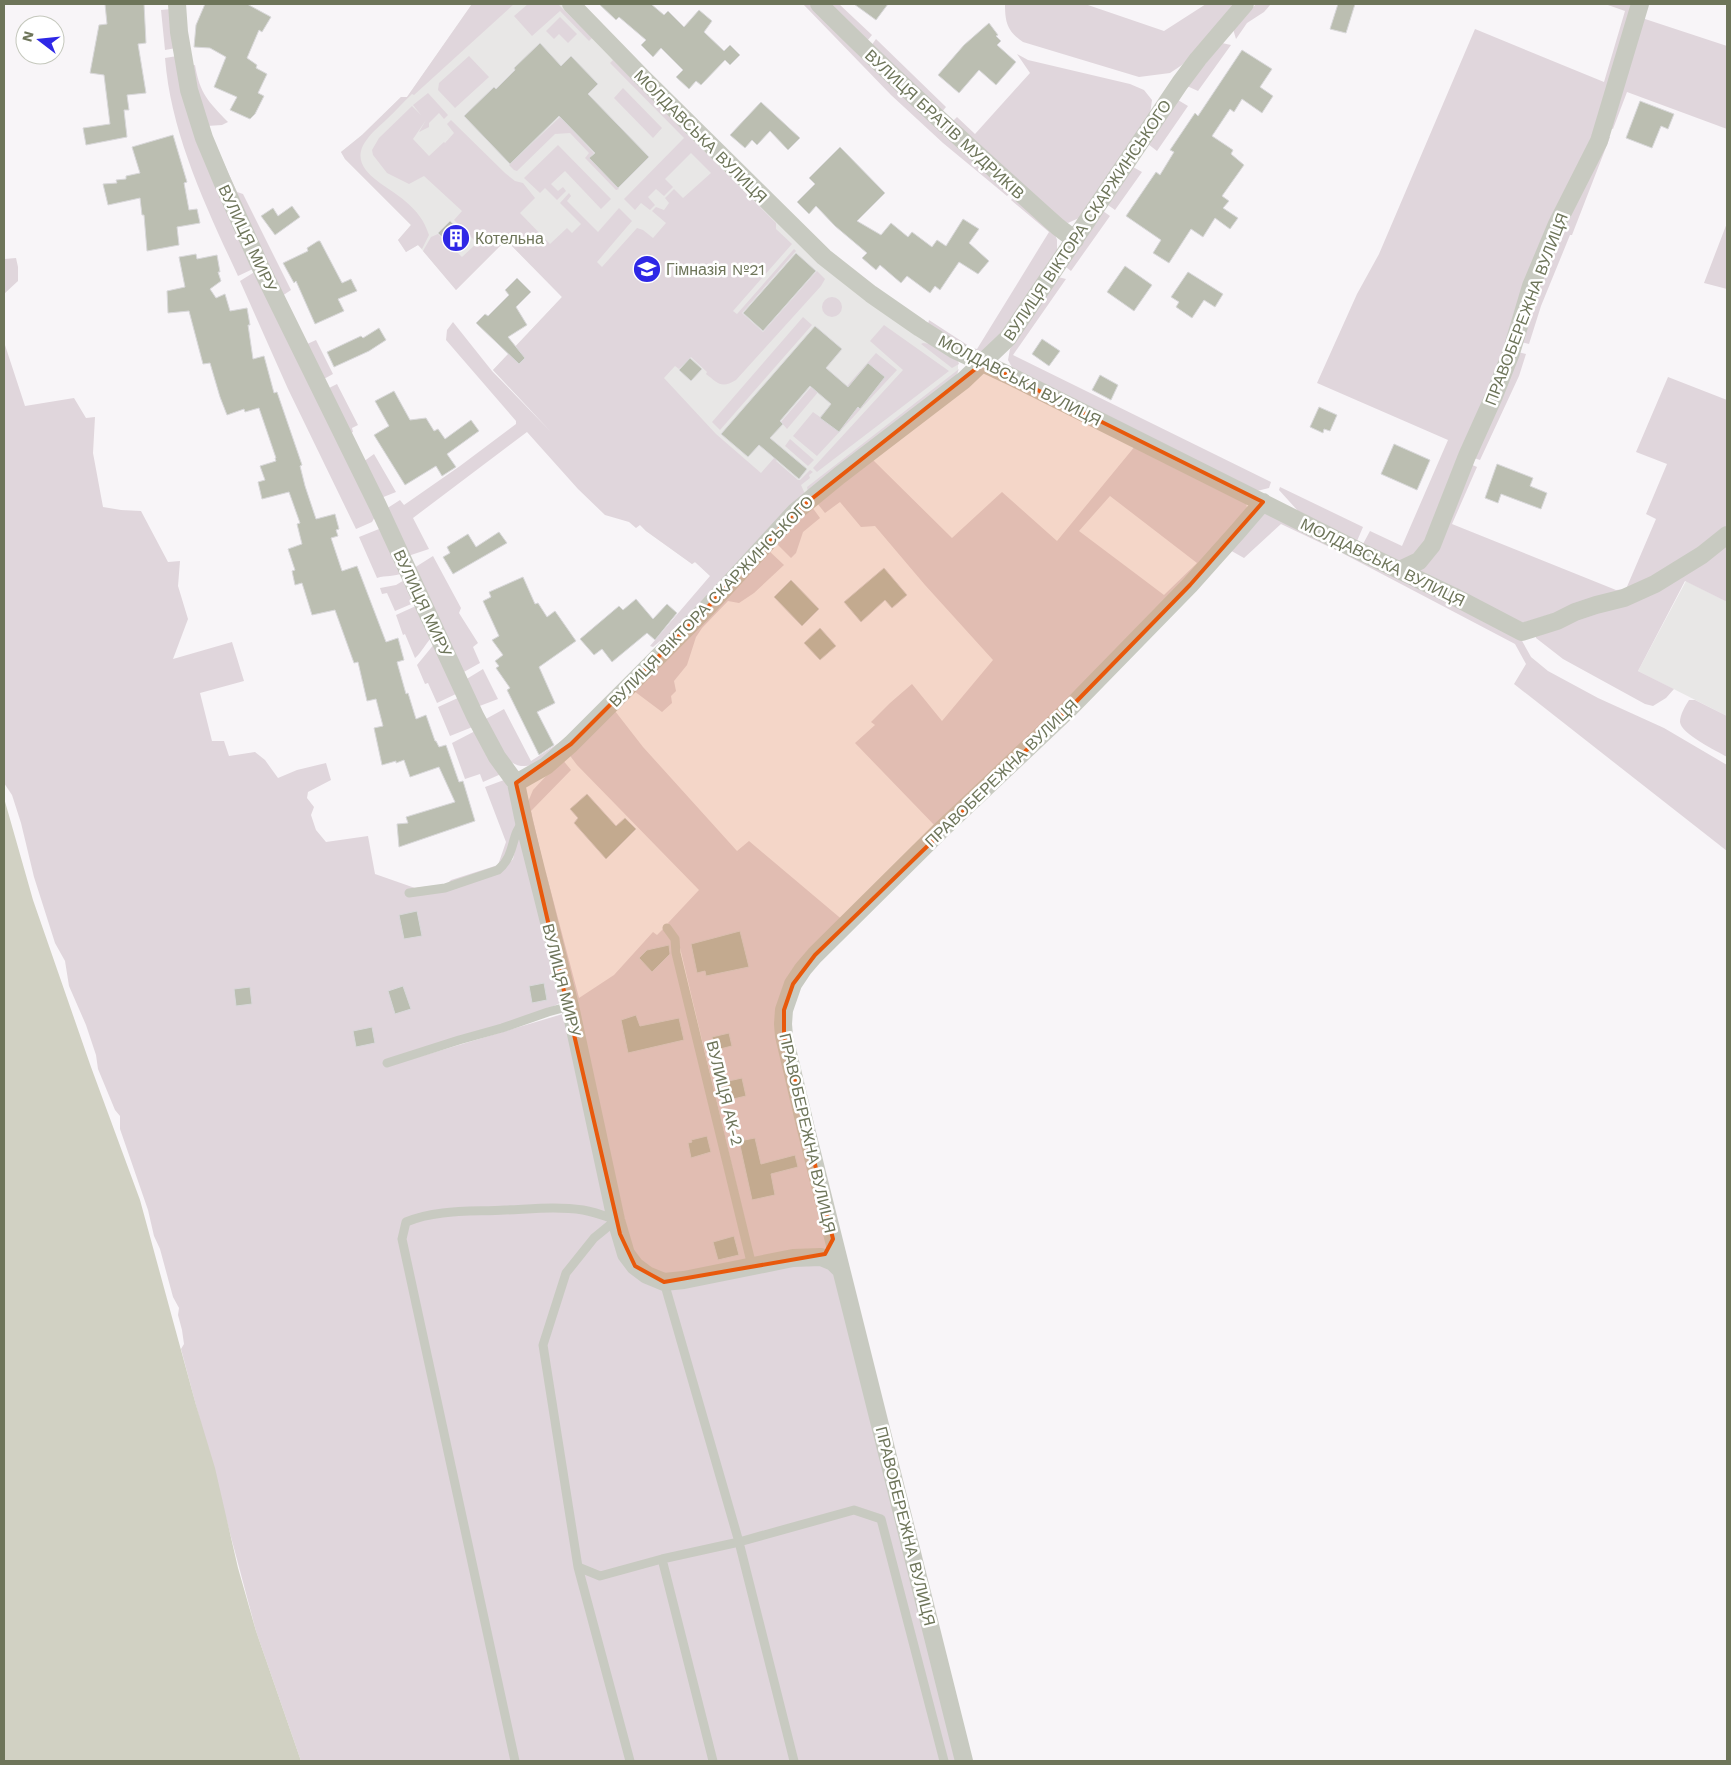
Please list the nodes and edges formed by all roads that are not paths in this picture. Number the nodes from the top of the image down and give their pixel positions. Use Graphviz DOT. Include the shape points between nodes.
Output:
graph roads {
  1 [pos="177,4"];
  2 [pos="570,4"];
  3 [pos="819,4"];
  4 [pos="1245,4"];
  5 [pos="1640,4"];
  6 [pos="1075,240"];
  7 [pos="983,363"];
  8 [pos="1262,502"];
  9 [pos="1727,536"];
  10 [pos="1400,570"];
  11 [pos="516,783"];
  12 [pos="524,822"];
  13 [pos="409,893"];
  14 [pos="667,928"];
  15 [pos="570,1006"];
  16 [pos="387,1063"];
  17 [pos="616,1220"];
  18 [pos="833,1239"];
  19 [pos="821,1257"];
  20 [pos="752,1266"];
  21 [pos="840,1269"];
  22 [pos="664,1282"];
  23 [pos="739,1542"];
  24 [pos="662,1559"];
  25 [pos="578,1567"];
  26 [pos="515,1761"];
  27 [pos="630,1761"];
  28 [pos="713,1761"];
  29 [pos="794,1761"];
  30 [pos="944,1761"];
  31 [pos="964,1761"];
  1 -- 11 [label="street, ВУЛИЦЯ МИРУ" via="189,90 204,138 226,189 475,716 497,757"];
  2 -- 7 [label="street, МОЛДАВСЬКА ВУЛИЦЯ" via="824,257 920,328 952,349"];
  3 -- 6 [label="street, ВУЛИЦЯ БРАТІВ МУДРИКІВ" via="942,123"];
  4 -- 6 [label="street, ВУЛИЦЯ ВІКТОРА СКАРЖИНСЬКОГО" via="1198,58"];
  5 -- 10 [label="street, ПРАВОБЕРЕЖНА ВУЛИЦЯ" via="1599,141 1557,224 1531,286 1511,353 1432,545 1419,561"];
  6 -- 7 [label="street, ВУЛИЦЯ ВІКТОРА СКАРЖИНСЬКОГО" via="1008,338"];
  7 -- 8 [label="street, МОЛДАВСЬКА ВУЛИЦЯ"];
  7 -- 11 [label="street, ВУЛИЦЯ ВІКТОРА СКАРЖИНСЬКОГО" via="795,512 706,609 571,744 546,766"];
  8 -- 10 [label="street, МОЛДАВСЬКА ВУЛИЦЯ"];
  8 -- 18 [label="street, ПРАВОБЕРЕЖНА ВУЛИЦЯ" via="1184,592 1069,709 815,954 793,984 784,1010 784,1036"];
  9 -- 10 [label="street, МОЛДАВСЬКА ВУЛИЦЯ" via="1655,584 1624,598 1522,632"];
  11 -- 12 [label="street, ВУЛИЦЯ МИРУ"];
  12 -- 13 [label="lane" via="518,827 510,856 498,870 445,888"];
  12 -- 15 [label="street, ВУЛИЦЯ МИРУ"];
  14 -- 20 [label="lane, ВУЛИЦЯ АК-2" via="675,939"];
  15 -- 16 [label="lane"];
  15 -- 17 [label="street, ВУЛИЦЯ МИРУ"];
  17 -- 22 [label="street, ВУЛИЦЯ МИРУ" via="626,1254 634,1266"];
  17 -- 25 [label="lane" via="594,1238 566,1274 543,1344"];
  17 -- 26 [label="lane" via="581,1210 551,1208 462,1211 419,1216 406,1222 402,1239"];
  18 -- 19 [label="street"];
  18 -- 21 [label="street, ПРАВОБЕРЕЖНА ВУЛИЦЯ"];
  19 -- 20 [label="street" via="793,1258"];
  19 -- 21 [label="street"];
  20 -- 22 [label="street"];
  21 -- 31 [label="street, ПРАВОБЕРЕЖНА ВУЛИЦЯ"];
  22 -- 23 [label="lane"];
  23 -- 24 [label="lane"];
  23 -- 29 [label="lane"];
  23 -- 30 [label="lane" via="854,1510 881,1519"];
  24 -- 25 [label="lane" via="600,1576"];
  24 -- 28 [label="lane"];
  25 -- 27 [label="lane"];
}
